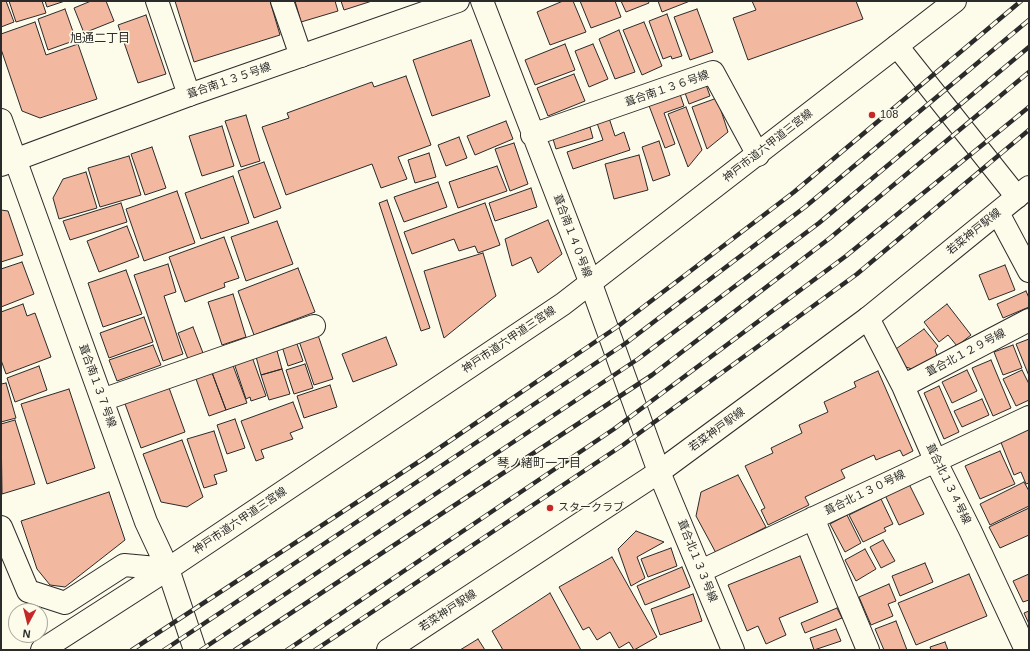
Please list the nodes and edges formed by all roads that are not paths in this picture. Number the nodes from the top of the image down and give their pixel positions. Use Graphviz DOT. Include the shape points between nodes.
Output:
graph roads {
  1 [pos="157,1"];
  2 [pos="282,1"];
  3 [pos="458,1"];
  4 [pos="482,1"];
  5 [pos="955,1"];
  6 [pos="897,46"];
  7 [pos="301,56"];
  8 [pos="189,95"];
  9 [pos="1,120"];
  10 [pos="532,135"];
  11 [pos="758,155"];
  12 [pos="8,162"];
  13 [pos="1023,192"];
  14 [pos="998,213"];
  15 [pos="1029,271"];
  16 [pos="591,284"];
  17 [pos="868,318"];
  18 [pos="1029,320"];
  19 [pos="314,326"];
  20 [pos="903,386"];
  21 [pos="102,400"];
  22 [pos="1029,417"];
  23 [pos="935,460"];
  24 [pos="660,472"];
  25 [pos="813,518"];
  26 [pos="1,527"];
  27 [pos="168,569"];
  28 [pos="701,571"];
  29 [pos="42,650"];
  30 [pos="195,650"];
  31 [pos="388,650"];
  32 [pos="733,650"];
  33 [pos="868,650"];
  34 [pos="1026,650"];
  1 -- 8 [label="street"];
  2 -- 7 [label="street"];
  3 -- 7 [label="street, 葺合南１３５号線"];
  4 -- 10 [label="street, 葺合南１４０号線"];
  5 -- 6 [label="street, 神戸市道六甲道三宮線"];
  6 -- 11 [label="street, 神戸市道六甲道三宮線"];
  6 -- 13 [label="street"];
  7 -- 8 [label="street, 葺合南１３５号線"];
  8 -- 12 [label="street, 葺合南１３５号線"];
  9 -- 12 [label="street, 葺合南１３７号線"];
  10 -- 11 [label="street, 葺合南１３６号線" via="713,72"];
  10 -- 16 [label="street, 葺合南１４０号線"];
  11 -- 16 [label="street, 神戸市道六甲道三宮線"];
  12 -- 21 [label="street, 葺合南１３７号線"];
  13 -- 14 [label="street, 若菜神戸駅線"];
  14 -- 15 [label="street"];
  14 -- 17 [label="street, 若菜神戸駅線"];
  16 -- 24 [label="street, 葺合南１４０号線"];
  16 -- 27 [label="street, 神戸市道六甲道三宮線"];
  17 -- 20 [label="street, 葺合北１３４号線"];
  17 -- 24 [label="street, 若菜神戸駅線"];
  18 -- 20 [label="street, 葺合北１２９号線"];
  19 -- 21 [label="street"];
  20 -- 23 [label="street, 葺合北１３４号線"];
  21 -- 27 [label="street, 葺合南１３７号線" via="146,522"];
  22 -- 23 [label="street, 葺合北１３０号線"];
  23 -- 25 [label="street, 葺合北１３０号線"];
  23 -- 34 [label="street, 葺合北１３４号線"];
  24 -- 28 [label="street, 葺合北１３３号線"];
  24 -- 31 [label="street, 若菜神戸駅線"];
  25 -- 28 [label="street, 葺合北１３０号線"];
  25 -- 33 [label="street"];
  26 -- 27 [label="street" via="28,591 65,603 124,565"];
  27 -- 29 [label="street, 神戸市道六甲道三宮線"];
  27 -- 30 [label="street, 葺合南１３７号線"];
  28 -- 32 [label="street, 葺合北１３３号線"];
}
